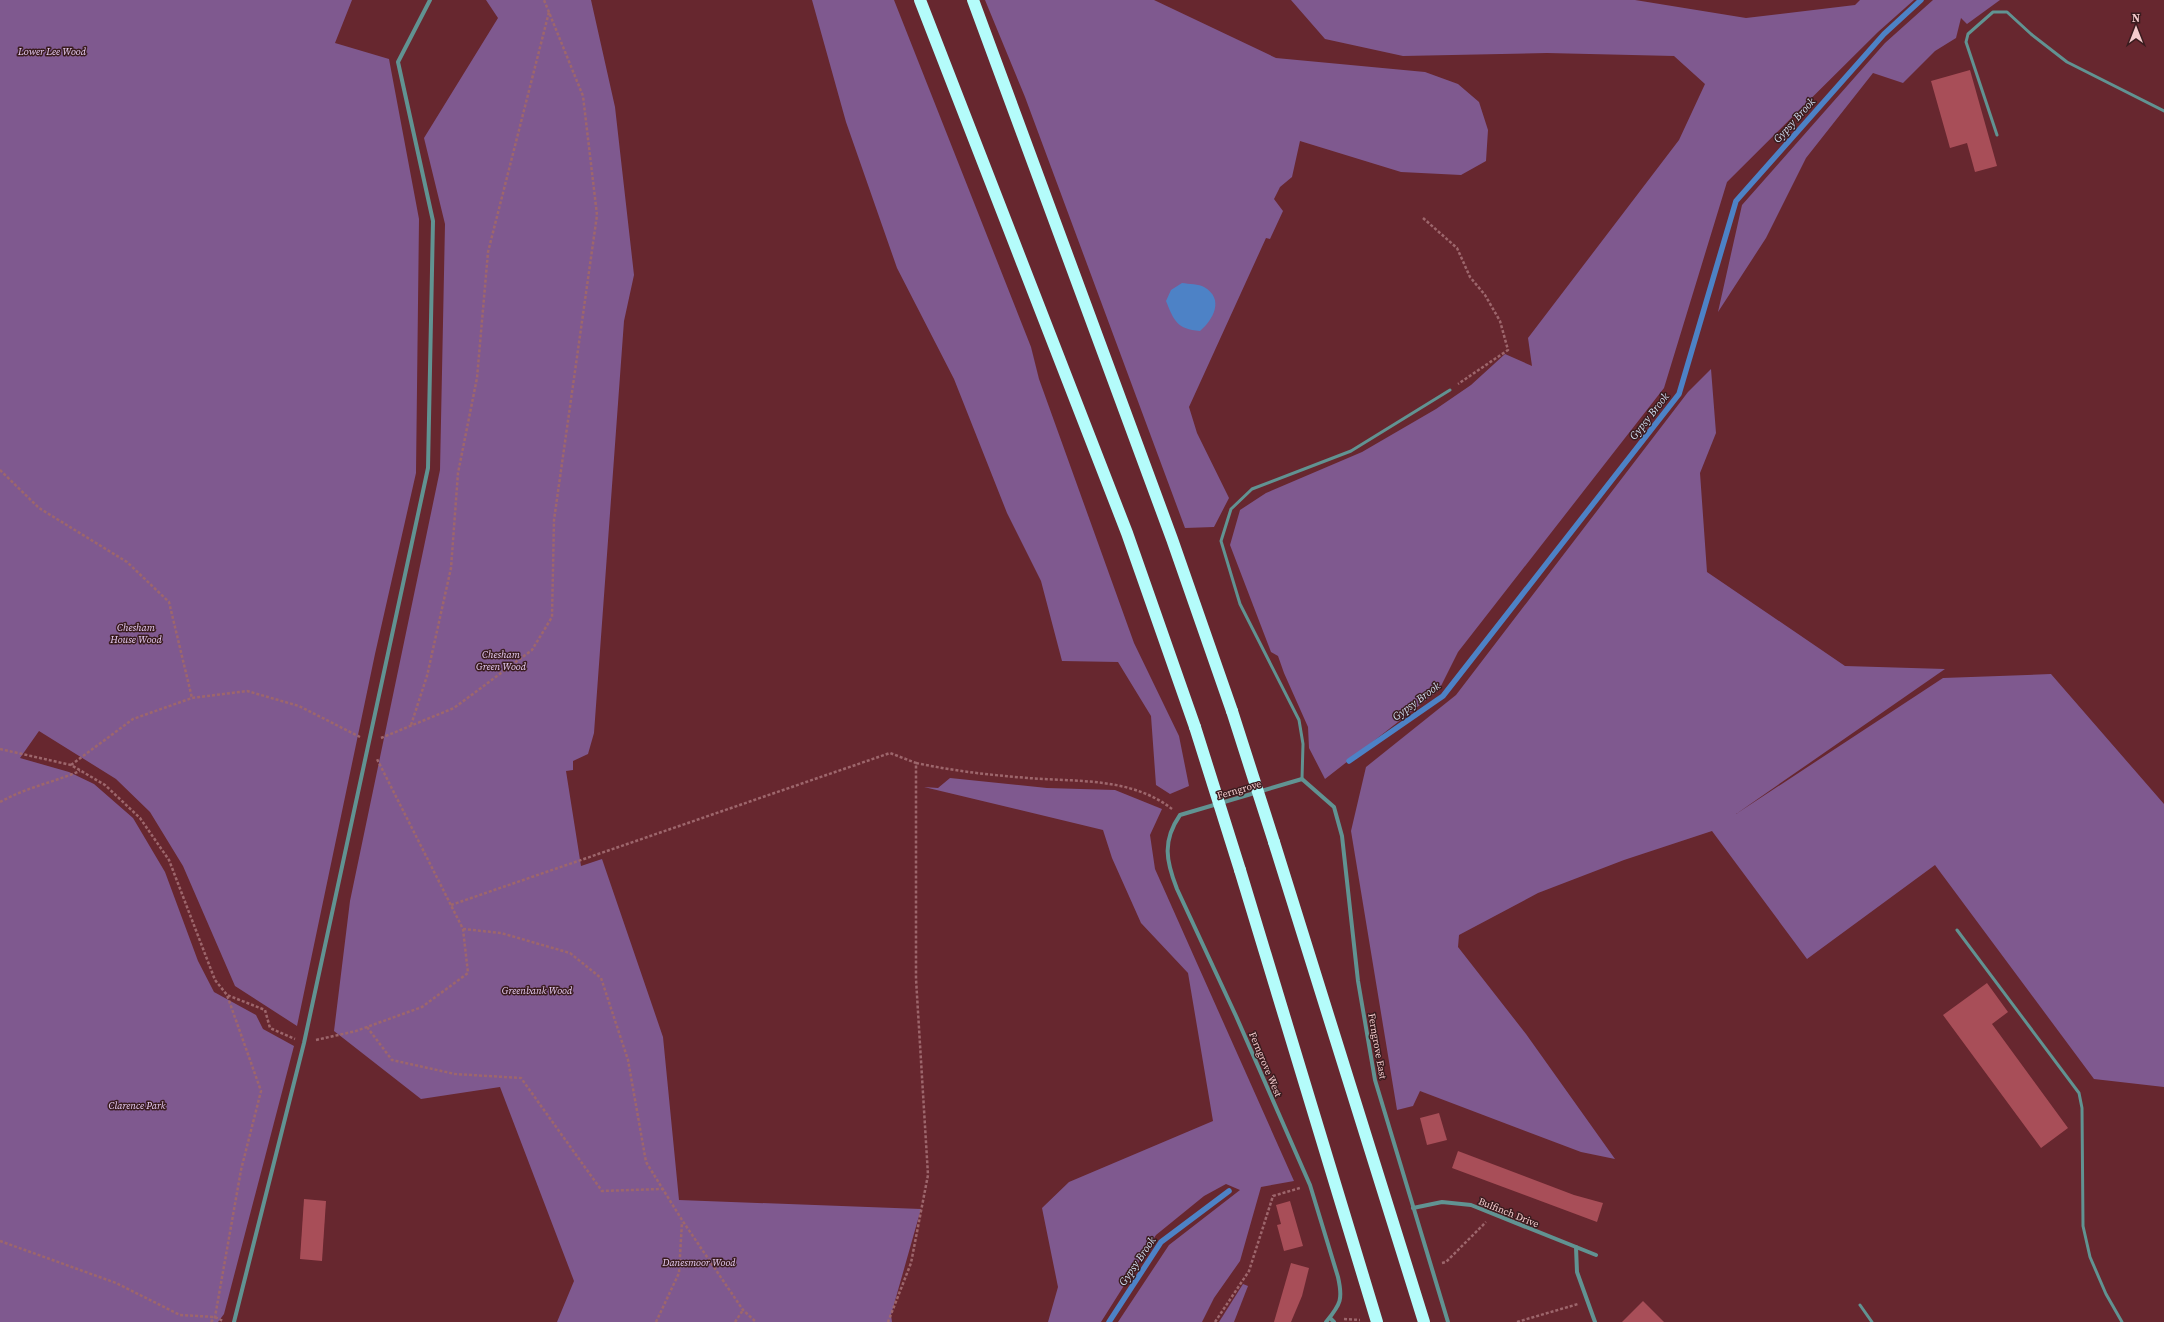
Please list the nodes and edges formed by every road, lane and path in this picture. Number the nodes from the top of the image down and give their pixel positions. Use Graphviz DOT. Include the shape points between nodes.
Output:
graph roads {
  1 [pos="430,0"];
  2 [pos="544,0"];
  3 [pos="920,0"];
  4 [pos="973,0"];
  5 [pos="549,12"];
  6 [pos="2164,111"];
  7 [pos="1997,134"];
  8 [pos="1423,218"];
  9 [pos="1450,390"];
  10 [pos="0,470"];
  11 [pos="192,698"];
  12 [pos="411,726"];
  13 [pos="369,742"];
  14 [pos="0,748"];
  15 [pos="916,763"];
  16 [pos="71,765"];
  17 [pos="80,771"];
  18 [pos="1302,779"];
  19 [pos="0,802"];
  20 [pos="1180,815"];
  21 [pos="451,905"];
  22 [pos="463,929"];
  23 [pos="1957,930"];
  24 [pos="227,995"];
  25 [pos="367,1027"];
  26 [pos="304,1043"];
  27 [pos="1310,1185"];
  28 [pos="662,1189"];
  29 [pos="1413,1208"];
  30 [pos="1490,1213"];
  31 [pos="682,1220"];
  32 [pos="0,1241"];
  33 [pos="1576,1247"];
  34 [pos="1596,1255"];
  35 [pos="1431,1267"];
  36 [pos="1587,1301"];
  37 [pos="1860,1305"];
  38 [pos="743,1310"];
  39 [pos="215,1317"];
  40 [pos="1330,1318"];
  41 [pos="211,1322"];
  42 [pos="225,1322"];
  43 [pos="234,1322"];
  44 [pos="656,1322"];
  45 [pos="735,1322"];
  46 [pos="756,1322"];
  47 [pos="888,1322"];
  48 [pos="1215,1322"];
  49 [pos="1326,1322"];
  50 [pos="1334,1322"];
  51 [pos="1377,1322"];
  52 [pos="1424,1322"];
  53 [pos="1448,1322"];
  54 [pos="1517,1322"];
  55 [pos="1595,1322"];
  56 [pos="1872,1322"];
  57 [pos="2122,1322"];
  1 -- 13 [label="street" via="398,62 433,221 428,468"];
  2 -- 5 [label="path"];
  3 -- 51 [label="highway, bridge" via="1127,533 1195,727"];
  4 -- 52 [label="highway, bridge" via="1172,539 1232,711"];
  5 -- 12 [label="path" via="488,252 477,378 458,473 451,568 427,676"];
  5 -- 12 [label="path" via="583,96 597,215 554,520 552,617 532,650 454,708"];
  6 -- 7 [label="lane" via="2067,62 2007,12 2001,10 1993,12 1975,26 1968,34 1966,42"];
  8 -- 9 [label="path" via="1457,248 1470,277 1485,295 1500,321 1508,350"];
  9 -- 18 [label="lane" via="1351,451 1252,489 1231,509 1221,541 1240,604 1299,720 1303,744"];
  10 -- 11 [label="path" via="39,508 127,562 169,602"];
  11 -- 13 [label="path" via="247,691 299,706"];
  11 -- 16 [label="path" via="132,720"];
  12 -- 13 [label="path"];
  13 -- 21 [label="path"];
  13 -- 26 [label="street"];
  14 -- 16 [label="path"];
  15 -- 20 [label="path" via="962,772 1110,783 1140,790 1162,801"];
  15 -- 21 [label="path" via="890,753"];
  15 -- 47 [label="path" via="916,979 928,1175 911,1263"];
  16 -- 17 [label="path"];
  17 -- 19 [label="path" via="49,784 18,792"];
  17 -- 24 [label="path" via="104,785 140,818 169,860 215,980"];
  18 -- 20 [label="street, Ferngrove"];
  18 -- 29 [label="street, Ferngrove East" via="1334,807 1340,829 1358,981 1375,1080"];
  20 -- 27 [label="street, Ferngrove West" via="1170,828 1168,867"];
  21 -- 22 [label="path"];
  22 -- 25 [label="path" via="468,973 422,1007"];
  22 -- 28 [label="path" via="501,933 570,953 601,978 628,1060 646,1162"];
  23 -- 57 [label="lane" via="2079,1093 2082,1108 2082,1226 2090,1257"];
  24 -- 26 [label="path" via="265,1010 270,1028"];
  24 -- 39 [label="path" via="261,1091 242,1170"];
  25 -- 26 [label="path"];
  25 -- 28 [label="path" via="392,1060 455,1074 521,1078 602,1191"];
  26 -- 43 [label="street"];
  27 -- 40 [label="street, Ferngrove West" via="1341,1292 1338,1309"];
  27 -- 48 [label="path" via="1273,1196 1249,1271"];
  28 -- 31 [label="path"];
  29 -- 30 [label="street, Bulfinch Drive" via="1454,1202 1471,1205"];
  29 -- 35 [label="street, Ferngrove East"];
  30 -- 33 [label="street, Bulfinch Drive"];
  30 -- 35 [label="path" via="1484,1226 1446,1262"];
  31 -- 38 [label="path"];
  31 -- 44 [label="path" via="678,1273"];
  32 -- 39 [label="path" via="116,1283 180,1315"];
  33 -- 34 [label="street, Bulfinch Drive"];
  33 -- 36 [label="street" via="1577,1272"];
  35 -- 53 [label="street, Ferngrove East"];
  36 -- 54 [label="path"];
  36 -- 55 [label="street"];
  37 -- 56 [label="lane"];
  38 -- 45 [label="path"];
  38 -- 46 [label="path"];
  39 -- 41 [label="path"];
  39 -- 42 [label="path"];
  40 -- 49 [label="street, Ferngrove West"];
  40 -- 50 [label="street"];
}
